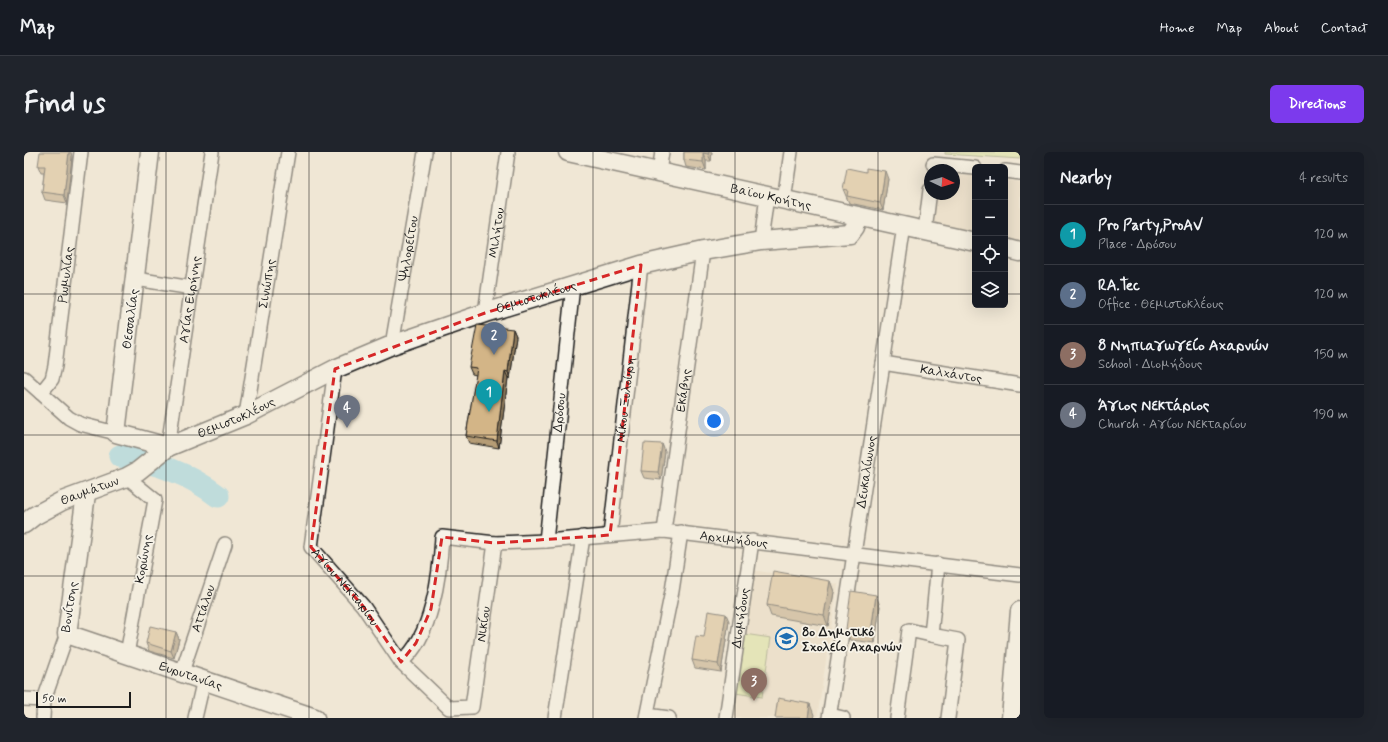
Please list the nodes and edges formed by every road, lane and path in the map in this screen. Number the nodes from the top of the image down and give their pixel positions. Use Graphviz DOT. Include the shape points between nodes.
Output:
graph roads {
  1 [pos="81,152"];
  2 [pos="150,152"];
  3 [pos="212,152"];
  4 [pos="288,152"];
  5 [pos="425,152"];
  6 [pos="508,152"];
  7 [pos="568,152"];
  8 [pos="662,152"];
  9 [pos="791,152"];
  10 [pos="591,154"];
  11 [pos="933,162"];
  12 [pos="972,168"];
  13 [pos="1008,171"];
  14 [pos="659,172"];
  15 [pos="1020,173"];
  16 [pos="767,196"];
  17 [pos="784,200"];
  18 [pos="929,200"];
  19 [pos="857,216"];
  20 [pos="904,226"];
  21 [pos="925,231"];
  22 [pos="761,241"];
  23 [pos="972,241"];
  24 [pos="1008,249"];
  25 [pos="703,251"];
  26 [pos="1020,252"];
  27 [pos="641,265"];
  28 [pos="136,279"];
  29 [pos="573,285"];
  30 [pos="192,288"];
  31 [pos="485,313"];
  32 [pos="392,345"];
  33 [pos="883,363"];
  34 [pos="335,369"];
  35 [pos="24,378"];
  36 [pos="1020,385"];
  37 [pos="41,393"];
  38 [pos="246,415"];
  39 [pos="116,433"];
  40 [pos="162,452"];
  41 [pos="132,474"];
  42 [pos="86,494"];
  43 [pos="24,524"];
  44 [pos="664,530"];
  45 [pos="681,532"];
  46 [pos="610,535"];
  47 [pos="583,537"];
  48 [pos="546,541"];
  49 [pos="752,541"];
  50 [pos="495,543"];
  51 [pos="225,544"];
  52 [pos="854,554"];
  53 [pos="938,564"];
  54 [pos="1020,575"];
  55 [pos="1020,611"];
  56 [pos="67,634"];
  57 [pos="931,635"];
  58 [pos="127,654"];
  59 [pos="401,662"];
  60 [pos="182,672"];
  61 [pos="1017,675"];
  62 [pos="204,679"];
  63 [pos="24,699"];
  64 [pos="44,700"];
  65 [pos="472,707"];
  66 [pos="647,717"];
  67 [pos="830,717"];
  68 [pos="43,718"];
  69 [pos="195,718"];
  70 [pos="315,718"];
  71 [pos="555,718"];
  72 [pos="669,718"];
  73 [pos="726,718"];
  74 [pos="843,718"];
  75 [pos="897,718"];
  76 [pos="948,718"];
  77 [pos="1011,718"];
  1 -- 37 [label="street, Ρωμυλίας" via="55,366 52,379"];
  2 -- 28 [label="street, Θεσσαλίας"];
  3 -- 30 [label="street, Αγίας Ειρήνης"];
  4 -- 38 [label="street, Σινώπης"];
  5 -- 32 [label="street, Ψηλορείτου"];
  6 -- 31 [label="street, Μιλήτου"];
  7 -- 10 [label="street, Βαϊου Κρήτης"];
  8 -- 14 [label="street"];
  9 -- 17 [label="street"];
  10 -- 14 [label="street, Βαϊου Κρήτης"];
  11 -- 12 [label="street"];
  13 -- 15 [label="street"];
  14 -- 16 [label="street, Βαϊου Κρήτης"];
  16 -- 17 [label="street, Βαϊου Κρήτης"];
  16 -- 22 [label="street"];
  17 -- 19 [label="street, Βαϊου Κρήτης"];
  18 -- 21 [label="street"];
  19 -- 20 [label="street, Βαϊου Κρήτης"];
  19 -- 22 [label="street, Θεμιστοκλέους" via="855,227 850,234"];
  20 -- 21 [label="street, Βαϊου Κρήτης"];
  20 -- 33 [label="street, Δευκαλίωνος"];
  21 -- 23 [label="street, Βαϊου Κρήτης"];
  22 -- 25 [label="street, Θεμιστοκλέους"];
  24 -- 26 [label="street"];
  25 -- 27 [label="street, Θεμιστοκλέους"];
  25 -- 44 [label="street, Εκάβης"];
  27 -- 29 [label="street, Θεμιστοκλέους"];
  27 -- 46 [label="street, Νίκου Ξυλούρη"];
  28 -- 30 [label="street"];
  28 -- 39 [label="street, Θεσσαλίας"];
  29 -- 31 [label="street, Θεμιστοκλέους"];
  29 -- 48 [label="street, Δρόσου"];
  30 -- 40 [label="street, Αγίας Ειρήνης"];
  31 -- 32 [label="street, Θεμιστοκλέους"];
  32 -- 34 [label="street, Θεμιστοκλέους"];
  33 -- 36 [label="street, Καλχάντος"];
  33 -- 52 [label="street, Δευκαλίωνος"];
  34 -- 38 [label="street, Θεμιστοκλέους"];
  34 -- 59 [label="street, Αγίου Νεκταρίου" via="311,547 363,606"];
  35 -- 37 [label="street"];
  37 -- 39 [label="street" via="69,418 80,424"];
  38 -- 40 [label="street, Θεμιστοκλέους"];
  39 -- 40 [label="street"];
  40 -- 41 [label="street, Θαυμάτων"];
  41 -- 42 [label="street, Θαυμάτων"];
  41 -- 58 [label="street, Κορώνης" via="155,500"];
  42 -- 43 [label="street, Θαυμάτων" via="62,501"];
  42 -- 56 [label="street, Βονίτσης"];
  44 -- 45 [label="street, Αρχιμήδους"];
  44 -- 46 [label="street, Αρχιμήδους"];
  45 -- 49 [label="street, Αρχιμήδους"];
  45 -- 66 [label="street"];
  46 -- 47 [label="street, Αρχιμήδους"];
  47 -- 48 [label="street, Αρχιμήδους"];
  47 -- 71 [label="street"];
  48 -- 50 [label="street, Αρχιμήδους"];
  49 -- 52 [label="street, Αρχιμήδους"];
  49 -- 73 [label="street, Διομήδους"];
  50 -- 59 [label="street, Αρχιμήδους" via="442,537 431,609 416,643"];
  50 -- 65 [label="street, Νικίου"];
  51 -- 60 [label="street, Αττάλου"];
  52 -- 53 [label="street, Αρχιμήδους"];
  52 -- 67 [label="street, Δευκαλίωνος"];
  53 -- 54 [label="street, Αρχιμήδους"];
  53 -- 57 [label="street"];
  55 -- 61 [label="street"];
  56 -- 58 [label="street, Ευρυτανίας"];
  56 -- 64 [label="street, Βονίτσης"];
  57 -- 75 [label="street" via="909,630"];
  57 -- 76 [label="street" via="958,640"];
  58 -- 60 [label="street, Ευρυτανίας"];
  59 -- 65 [label="street, Αγίου Νεκταρίου" via="450,708"];
  60 -- 62 [label="street, Ευρυτανίας"];
  61 -- 77 [label="street"];
  62 -- 69 [label="street"];
  62 -- 70 [label="street, Ευρυτανίας"];
  63 -- 64 [label="street"];
  64 -- 68 [label="street, Βονίτσης"];
  66 -- 72 [label="street"];
  67 -- 74 [label="street"];
}
